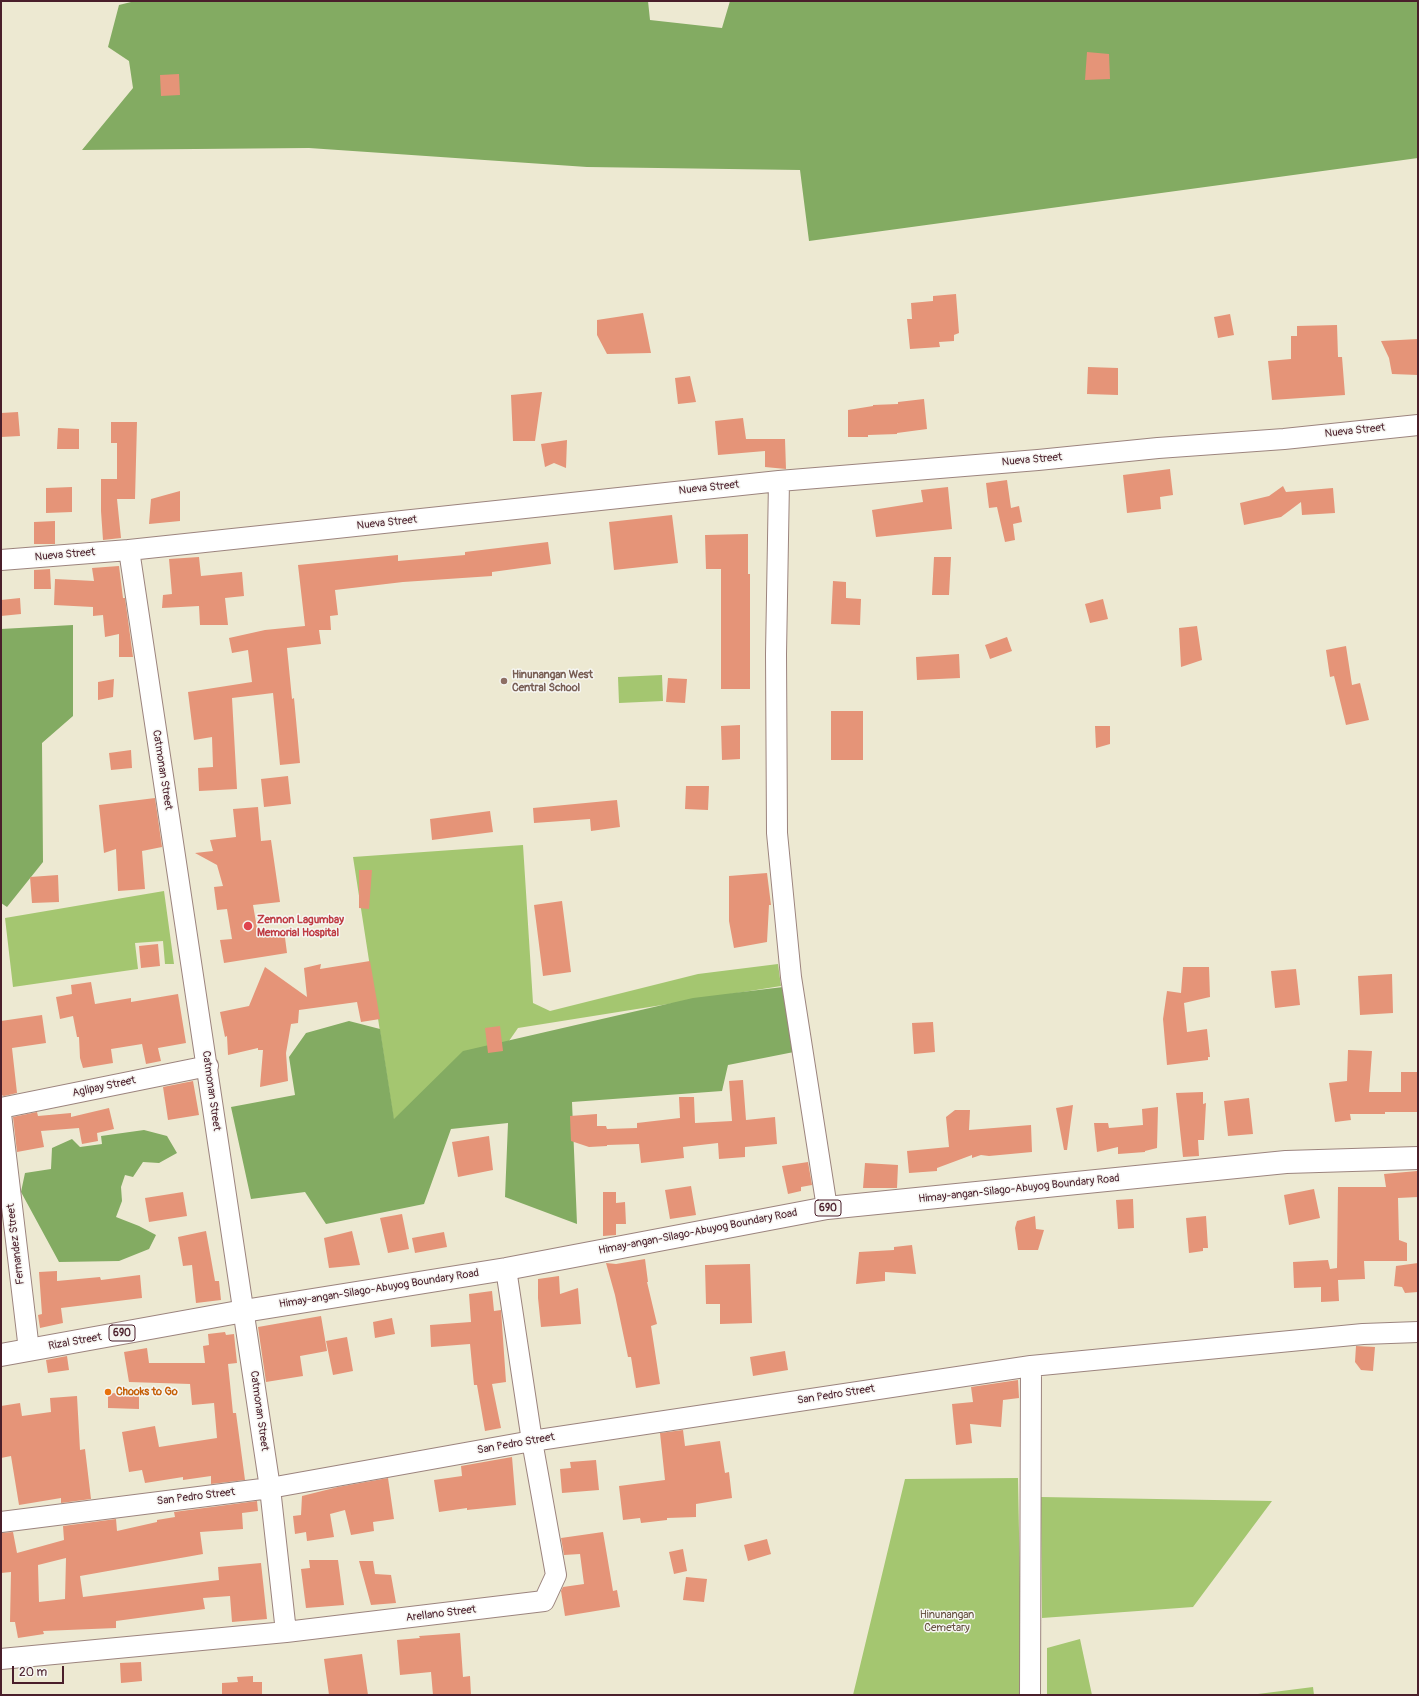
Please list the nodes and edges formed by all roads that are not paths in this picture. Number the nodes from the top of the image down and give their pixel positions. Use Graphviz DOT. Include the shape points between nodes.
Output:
graph roads {
  1 [pos="1418,425"];
  2 [pos="779,481"];
  3 [pos="129,550"];
  4 [pos="1,560"];
  5 [pos="208,1066"];
  6 [pos="1,1108"];
  7 [pos="1,1114"];
  8 [pos="1418,1158"];
  9 [pos="827,1208"];
  10 [pos="506,1269"];
  11 [pos="244,1311"];
  12 [pos="1418,1332"];
  13 [pos="29,1350"];
  14 [pos="1,1355"];
  15 [pos="1031,1366"];
  16 [pos="532,1441"];
  17 [pos="270,1488"];
  18 [pos="1,1522"];
  19 [pos="286,1632"];
  20 [pos="1,1659"];
  21 [pos="1030,1695"];
  1 -- 2 [label="street, Nueva Street" via="1284,439"];
  2 -- 3 [label="street, Nueva Street"];
  2 -- 9 [label="street" via="776,654 777,833 791,976"];
  3 -- 4 [label="street, Nueva Street"];
  3 -- 5 [label="street, Catmonan Street"];
  5 -- 6 [label="street, Aglipay Street"];
  5 -- 11 [label="street, Catmonan Street"];
  7 -- 13 [label="street, Fernandez Street"];
  8 -- 9 [label="main road, Himay-angan-Silago-Abuyog Boundary Road / 690" via="1286,1162"];
  9 -- 10 [label="main road, Himay-angan-Silago-Abuyog Boundary Road / 690"];
  10 -- 11 [label="main road, Himay-angan-Silago-Abuyog Boundary Road / 690"];
  10 -- 16 [label="street, Arellano Street"];
  11 -- 13 [label="main road, Rizal Street / 690"];
  11 -- 17 [label="street, Catmonan Street"];
  12 -- 15 [label="street, San Pedro Street" via="1363,1334"];
  13 -- 14 [label="main road, Rizal Street / 690"];
  15 -- 16 [label="street, San Pedro Street"];
  15 -- 21 [label="street"];
  16 -- 17 [label="street, San Pedro Street"];
  16 -- 19 [label="street, Arellano Street" via="556,1575 544,1601"];
  17 -- 18 [label="street, San Pedro Street"];
  17 -- 19 [label="street, Catmonan Street"];
  19 -- 20 [label="street, Arellano Street"];
}
